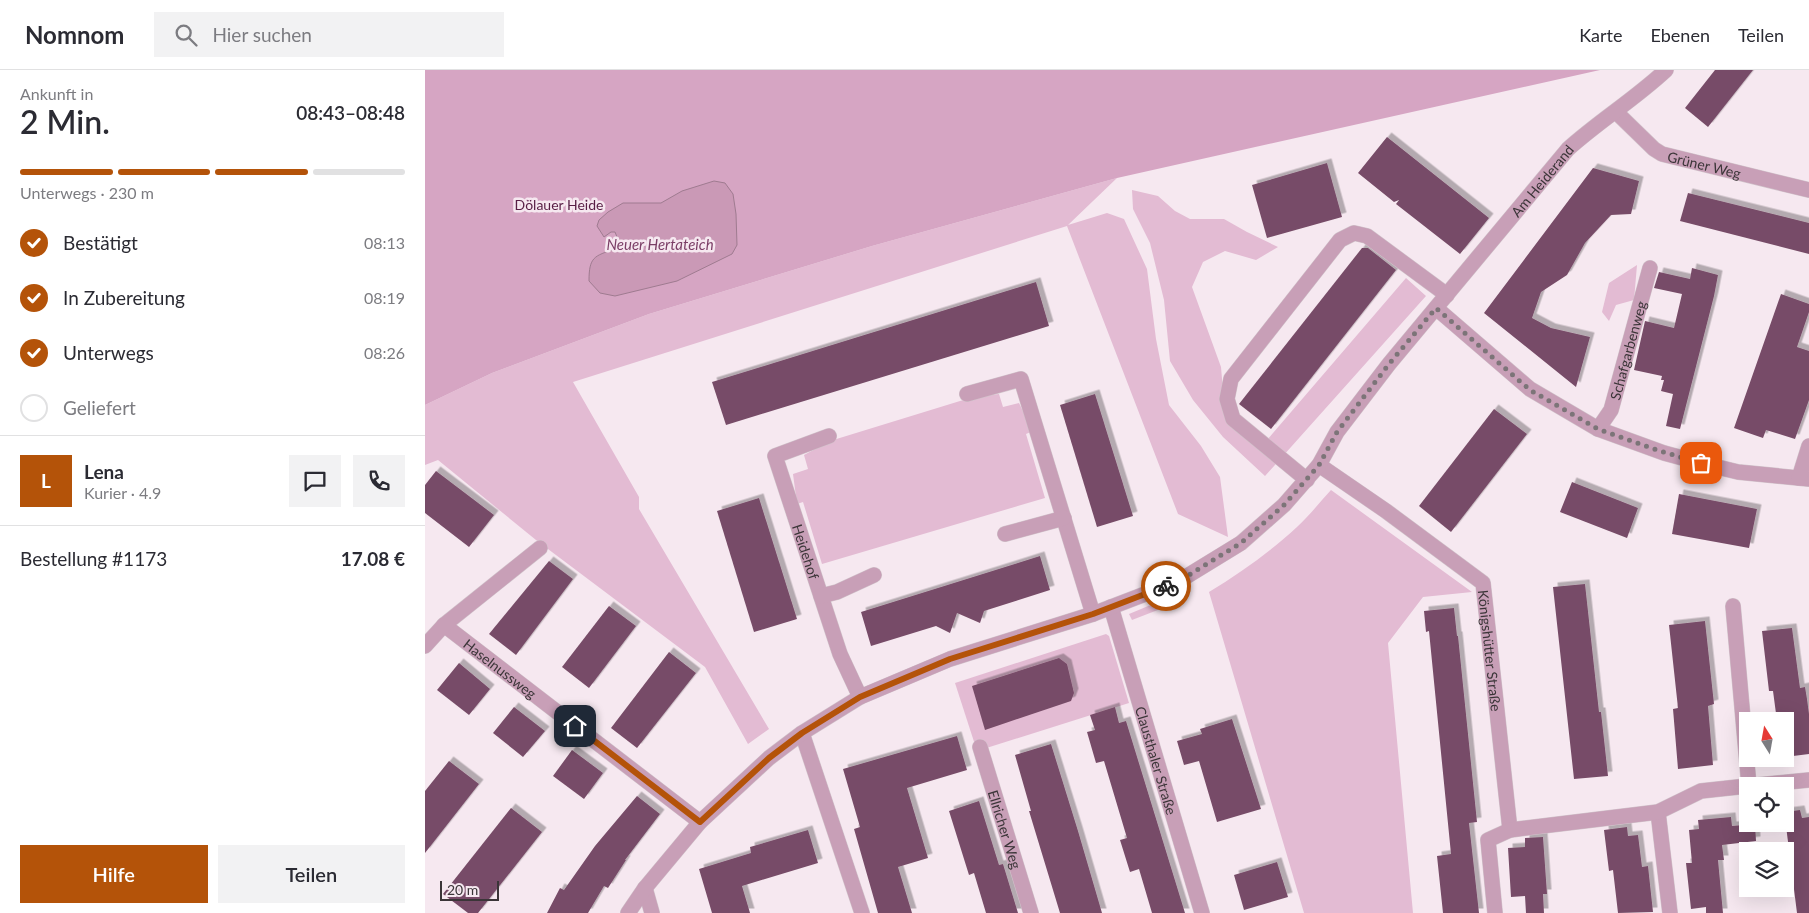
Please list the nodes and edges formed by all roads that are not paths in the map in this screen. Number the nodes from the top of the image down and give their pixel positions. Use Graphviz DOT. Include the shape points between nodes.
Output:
graph roads {
  1 [pos="1666,70"];
  2 [pos="1616,112"];
  3 [pos="1809,190"];
  4 [pos="1650,268"];
  5 [pos="1447,295"];
  6 [pos="1436,308"];
  7 [pos="967,394"];
  8 [pos="1598,429"];
  9 [pos="829,436"];
  10 [pos="1809,446"];
  11 [pos="1319,465"];
  12 [pos="1804,478"];
  13 [pos="1307,480"];
  14 [pos="1064,518"];
  15 [pos="1005,534"];
  16 [pos="540,548"];
  17 [pos="874,575"];
  18 [pos="821,596"];
  19 [pos="1733,606"];
  20 [pos="1111,607"];
  21 [pos="1093,614"];
  22 [pos="443,625"];
  23 [pos="425,646"];
  24 [pos="860,697"];
  25 [pos="802,733"];
  26 [pos="980,747"];
  27 [pos="1747,777"];
  28 [pos="1809,780"];
  29 [pos="1794,781"];
  30 [pos="1739,787"];
  31 [pos="1658,812"];
  32 [pos="700,822"];
  33 [pos="1510,830"];
  34 [pos="645,888"];
  35 [pos="628,913"];
  36 [pos="652,913"];
  37 [pos="862,913"];
  38 [pos="1031,913"];
  39 [pos="1202,913"];
  40 [pos="1495,913"];
  41 [pos="1670,913"];
  1 -- 2 [label="street, Am Heiderand"];
  2 -- 3 [label="street, Grüner Weg" via="1662,154"];
  2 -- 5 [label="street, Am Heiderand" via="1568,149"];
  4 -- 8 [label="street, Schafgarbenweg" via="1611,410"];
  5 -- 6 [label="street, Am Heiderand"];
  5 -- 13 [label="street" via="1367,236 1354,233 1340,240 1231,379 1227,399 1233,419"];
  6 -- 8 [label="street" via="1530,390"];
  6 -- 11 [label="street, Am Heiderand" via="1337,432"];
  7 -- 14 [label="street" via="1021,379"];
  8 -- 12 [label="street" via="1663,452 1738,472"];
  9 -- 18 [label="street, Heidehof" via="775,456"];
  10 -- 12 [label="street"];
  11 -- 13 [label="street, Am Heiderand"];
  11 -- 33 [label="street, Königshütter Straße" via="1483,583"];
  13 -- 20 [label="street, Am Heiderand" via="1241,543 1179,581"];
  14 -- 15 [label="street"];
  14 -- 21 [label="street"];
  16 -- 22 [label="street"];
  17 -- 18 [label="street"];
  18 -- 24 [label="street, Heidehof" via="840,654"];
  19 -- 27 [label="street"];
  20 -- 21 [label="street, Am Heiderand"];
  20 -- 39 [label="street, Clausthaler Straße"];
  21 -- 24 [label="street, Am Heiderand" via="950,659"];
  22 -- 23 [label="street"];
  22 -- 32 [label="street, Haselnussweg"];
  24 -- 25 [label="street, Am Heiderand"];
  25 -- 32 [label="street, Am Heiderand" via="769,758"];
  25 -- 37 [label="street"];
  26 -- 38 [label="street, Ellricher Weg"];
  28 -- 29 [label="street"];
  30 -- 31 [label="street" via="1701,791"];
  31 -- 33 [label="street"];
  31 -- 41 [label="street"];
  32 -- 34 [label="street, Am Heiderand"];
  33 -- 40 [label="street" via="1488,840"];
  34 -- 35 [label="street, Am Heiderand"];
  34 -- 36 [label="street"];
}
